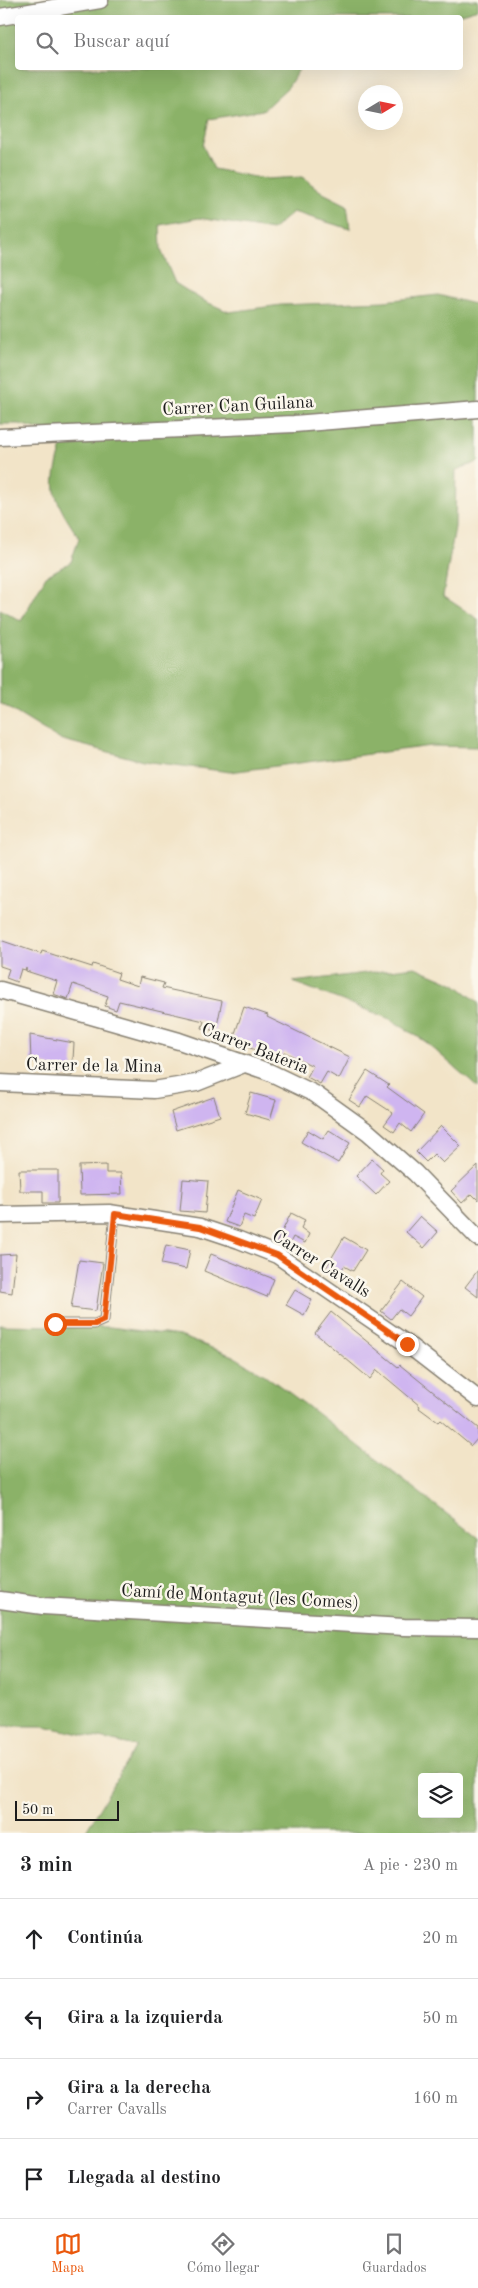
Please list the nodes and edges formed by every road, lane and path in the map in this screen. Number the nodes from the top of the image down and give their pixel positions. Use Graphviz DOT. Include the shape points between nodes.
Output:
graph roads {
  1 [pos="100,0"];
  2 [pos="0,17"];
  3 [pos="478,409"];
  4 [pos="0,438"];
  5 [pos="0,990"];
  6 [pos="244,1064"];
  7 [pos="0,1083"];
  8 [pos="115,1214"];
  9 [pos="0,1215"];
  10 [pos="478,1238"];
  11 [pos="55,1324"];
  12 [pos="478,1400"];
  13 [pos="0,1600"];
  14 [pos="478,1628"];
  1 -- 2 [label="street"];
  3 -- 4 [label="street, Carrer Can Guilana" via="294,424"];
  5 -- 6 [label="street, Carrer Bateria"];
  6 -- 7 [label="street, Carrer de la Mina" via="196,1083 154,1090"];
  6 -- 10 [label="street, Carrer Bateria" via="315,1094 368,1132 415,1173"];
  8 -- 9 [label="street, Carrer Cavalls"];
  8 -- 11 [label="lane" via="104,1320 95,1324"];
  8 -- 12 [label="street, Carrer Cavalls" via="200,1227 277,1255 407,1344"];
  13 -- 14 [label="street, Camí de Montagut (les Comes)" via="404,1627"];
}
